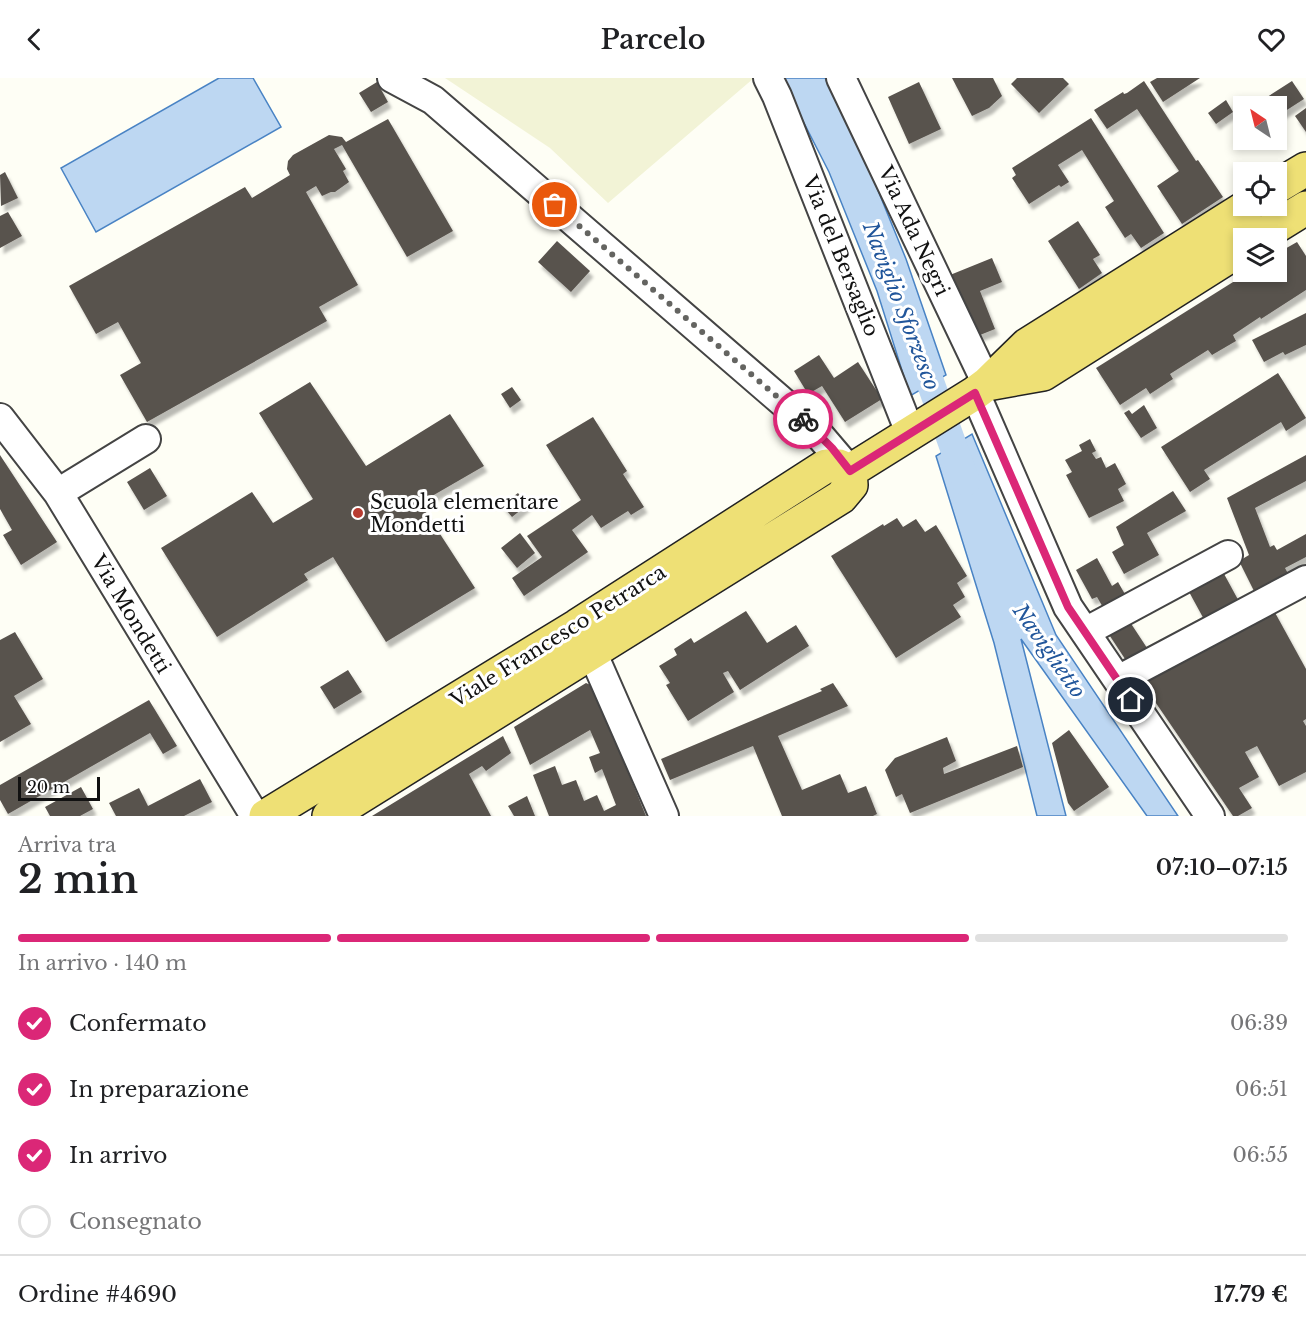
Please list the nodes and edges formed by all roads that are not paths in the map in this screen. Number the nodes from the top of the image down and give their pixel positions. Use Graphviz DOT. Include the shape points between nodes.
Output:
graph roads {
  1 [pos="392,78"];
  2 [pos="768,78"];
  3 [pos="842,78"];
  4 [pos="1306,169"];
  5 [pos="1287,180"];
  6 [pos="1306,208"];
  7 [pos="1233,215"];
  8 [pos="1273,228"];
  9 [pos="1233,254"];
  10 [pos="974,394"];
  11 [pos="0,418"];
  12 [pos="917,431"];
  13 [pos="146,439"];
  14 [pos="850,471"];
  15 [pos="58,493"];
  16 [pos="1228,555"];
  17 [pos="1306,580"];
  18 [pos="1085,632"];
  19 [pos="584,639"];
  20 [pos="1118,680"];
  21 [pos="255,816"];
  22 [pos="266,816"];
  23 [pos="329,816"];
  24 [pos="664,816"];
  25 [pos="1210,816"];
  1 -- 14 [label="street" via="433,100 815,430"];
  2 -- 12 [label="street, Via del Bersaglio"];
  3 -- 10 [label="street, Via Ada Negri"];
  4 -- 5 [label="main road"];
  6 -- 8 [label="main road"];
  7 -- 10 [label="main road" via="1028,345"];
  9 -- 10 [label="main road" via="1043,374"];
  10 -- 12 [label="main road"];
  10 -- 18 [label="street, Via Ada Negri" via="1068,607"];
  11 -- 15 [label="street, Via Mondetti"];
  12 -- 14 [label="main road"];
  13 -- 15 [label="street"];
  14 -- 19 [label="main road, Viale Francesco Petrarca" via="826,466"];
  15 -- 21 [label="street, Via Mondetti"];
  16 -- 18 [label="street"];
  17 -- 20 [label="street"];
  18 -- 20 [label="street, Via Ada Negri"];
  19 -- 22 [label="main road, Viale Francesco Petrarca"];
  19 -- 23 [label="main road, Viale Francesco Petrarca"];
  19 -- 24 [label="street"];
  20 -- 25 [label="street, Via Ada Negri"];
}
